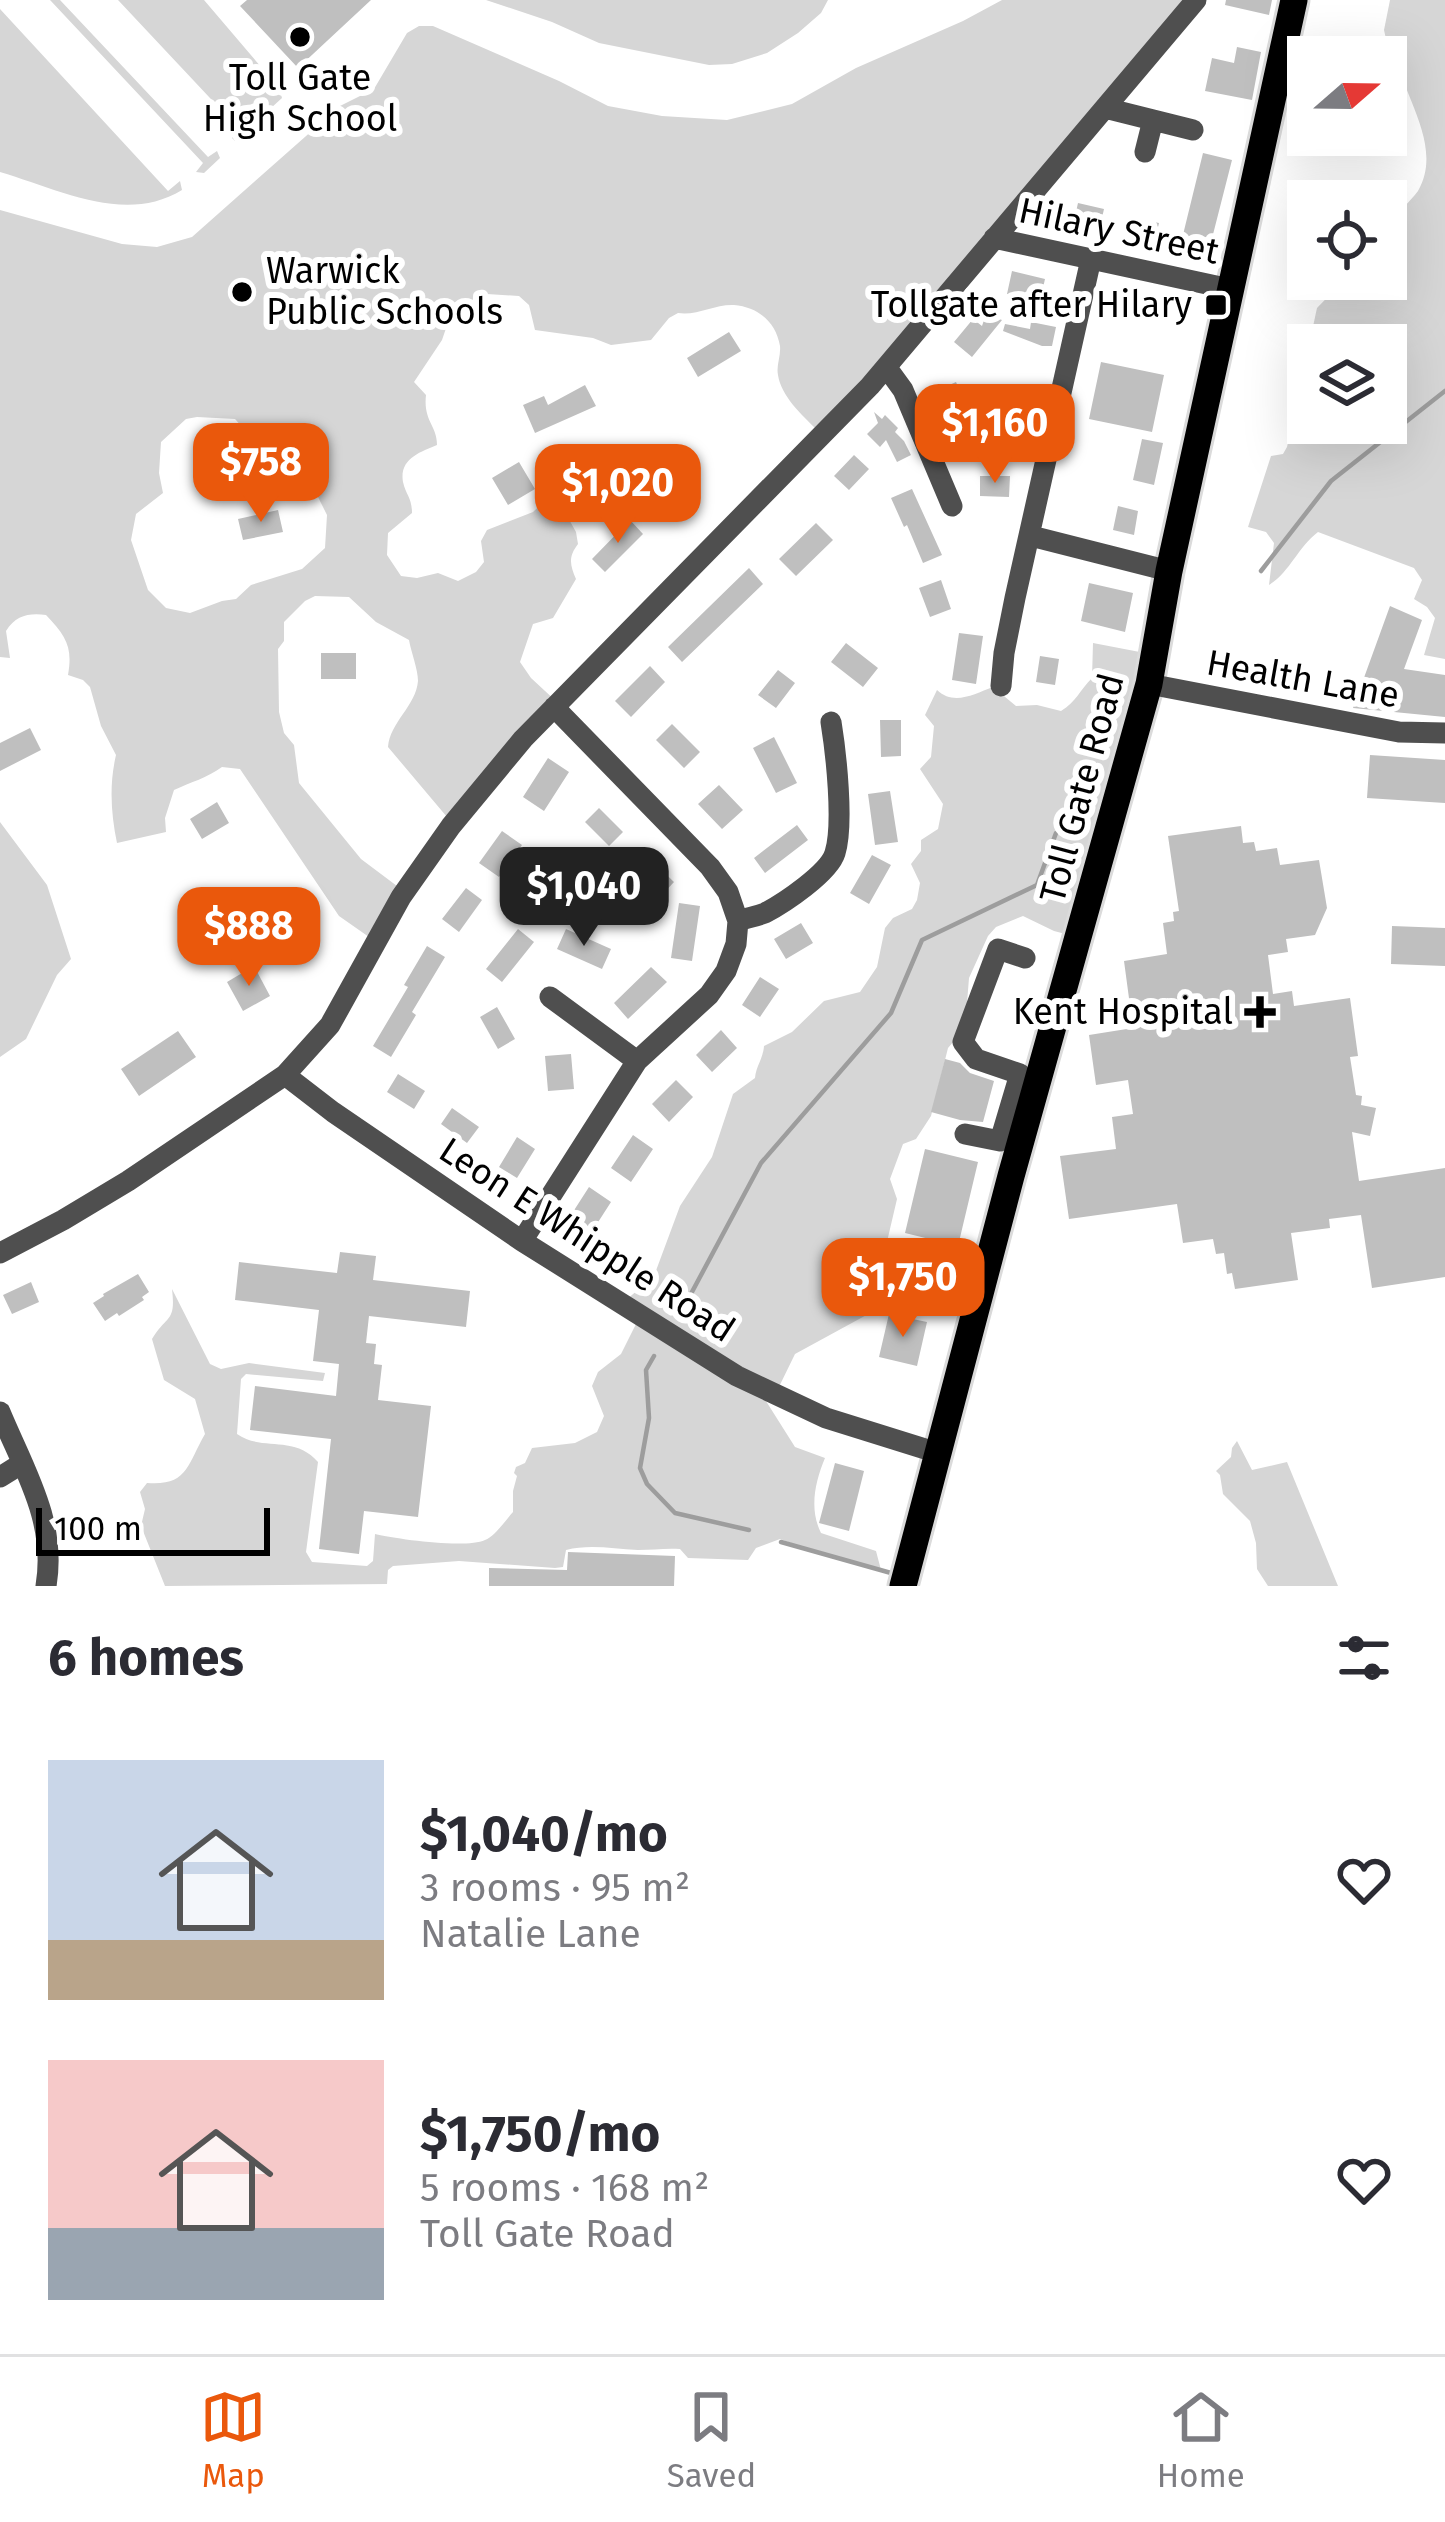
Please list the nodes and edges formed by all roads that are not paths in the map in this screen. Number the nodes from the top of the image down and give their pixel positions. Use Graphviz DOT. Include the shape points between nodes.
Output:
graph roads {
  1 [pos="1196,0"];
  2 [pos="1294,0"];
  3 [pos="1105,108"];
  4 [pos="1154,120"];
  5 [pos="1192,130"];
  6 [pos="1145,152"];
  7 [pos="994,238"];
  8 [pos="1090,259"];
  9 [pos="1230,289"];
  10 [pos="887,368"];
  11 [pos="952,506"];
  12 [pos="1031,536"];
  13 [pos="1168,572"];
  14 [pos="1149,684"];
  15 [pos="1001,686"];
  16 [pos="554,707"];
  17 [pos="831,722"];
  18 [pos="1445,734"];
  19 [pos="738,920"];
  20 [pos="1025,958"];
  21 [pos="550,998"];
  22 [pos="637,1061"];
  23 [pos="285,1075"];
  24 [pos="1027,1083"];
  25 [pos="965,1134"];
  26 [pos="1010,1143"];
  27 [pos="521,1241"];
  28 [pos="0,1252"];
  29 [pos="0,1412"];
  30 [pos="938,1453"];
  31 [pos="21,1464"];
  32 [pos="0,1477"];
  33 [pos="46,1586"];
  34 [pos="903,1586"];
  1 -- 3 [label="street"];
  2 -- 9 [label="main road, Toll Gate Road"];
  3 -- 4 [label="street"];
  3 -- 7 [label="street"];
  4 -- 5 [label="street"];
  4 -- 6 [label="street"];
  7 -- 8 [label="street, Hilary Street"];
  7 -- 10 [label="street"];
  8 -- 9 [label="street, Hilary Street"];
  8 -- 12 [label="street"];
  9 -- 13 [label="main road, Toll Gate Road"];
  10 -- 11 [label="street"];
  10 -- 16 [label="street"];
  12 -- 13 [label="street"];
  12 -- 15 [label="street"];
  13 -- 14 [label="main road, Toll Gate Road"];
  14 -- 18 [label="street, Health Lane"];
  14 -- 24 [label="main road, Toll Gate Road"];
  16 -- 19 [label="street" via="710,867"];
  16 -- 23 [label="street" via="451,826 330,1025"];
  17 -- 19 [label="street" via="835,855 766,913"];
  19 -- 22 [label="street" via="718,983"];
  20 -- 24 [label="street" via="998,949 963,1042 976,1059"];
  21 -- 22 [label="street"];
  22 -- 27 [label="street"];
  23 -- 27 [label="street, Leon E Whipple Road"];
  23 -- 28 [label="street" via="128,1181"];
  24 -- 26 [label="main road, Toll Gate Road"];
  25 -- 26 [label="street"];
  26 -- 30 [label="main road, Toll Gate Road"];
  27 -- 30 [label="street, Leon E Whipple Road" via="737,1376 826,1418"];
  29 -- 31 [label="street"];
  30 -- 34 [label="main road, Toll Gate Road"];
  31 -- 32 [label="street"];
  31 -- 33 [label="street" via="48,1537"];
}
